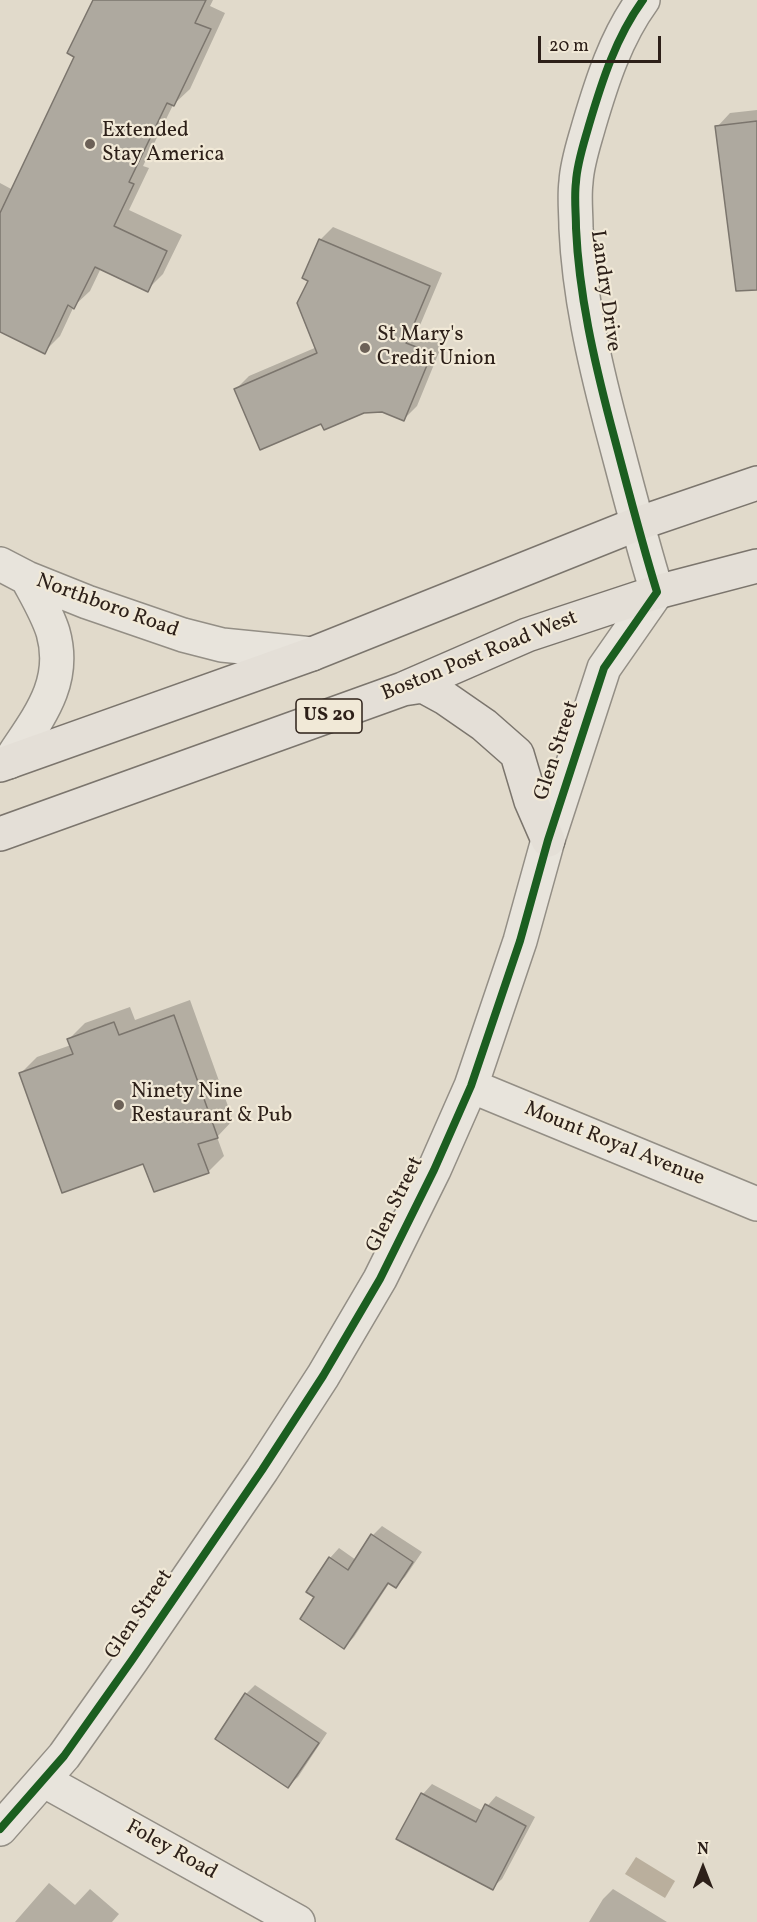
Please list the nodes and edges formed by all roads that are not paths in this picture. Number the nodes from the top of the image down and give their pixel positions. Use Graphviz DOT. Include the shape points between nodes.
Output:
graph roads {
  1 [pos="643,0"];
  2 [pos="757,483"];
  3 [pos="637,524"];
  4 [pos="757,566"];
  5 [pos="13,571"];
  6 [pos="657,592"];
  7 [pos="312,654"];
  8 [pos="402,690"];
  9 [pos="4,763"];
  10 [pos="0,834"];
  11 [pos="548,840"];
  12 [pos="471,1086"];
  13 [pos="757,1204"];
  14 [pos="43,1780"];
  15 [pos="0,1829"];
  16 [pos="298,1922"];
  1 -- 3 [label="street, Landry Drive" via="609,65 581,152 576,182 577,248 587,321"];
  2 -- 3 [label="main road"];
  3 -- 6 [label="street"];
  3 -- 7 [label="main road"];
  4 -- 6 [label="main road, US 20"];
  5 -- 7 [label="street, Northboro Road" via="183,635 222,645"];
  5 -- 9 [label="street, Northboro Road" via="52,630 56,668 46,704"];
  6 -- 8 [label="main road, Boston Post Road West / US 20" via="527,635"];
  6 -- 11 [label="street, Glen Street" via="604,668"];
  7 -- 9 [label="main road"];
  8 -- 10 [label="main road, Boston Post Road West / US 20"];
  8 -- 11 [label="main road" via="423,686 445,698 517,754"];
  11 -- 12 [label="street, Glen Street" via="520,941"];
  12 -- 13 [label="street, Mount Royal Avenue"];
  12 -- 14 [label="street, Glen Street" via="380,1279 323,1376 132,1660"];
  14 -- 15 [label="street, Glen Street"];
  14 -- 16 [label="street, Foley Road"];
}
